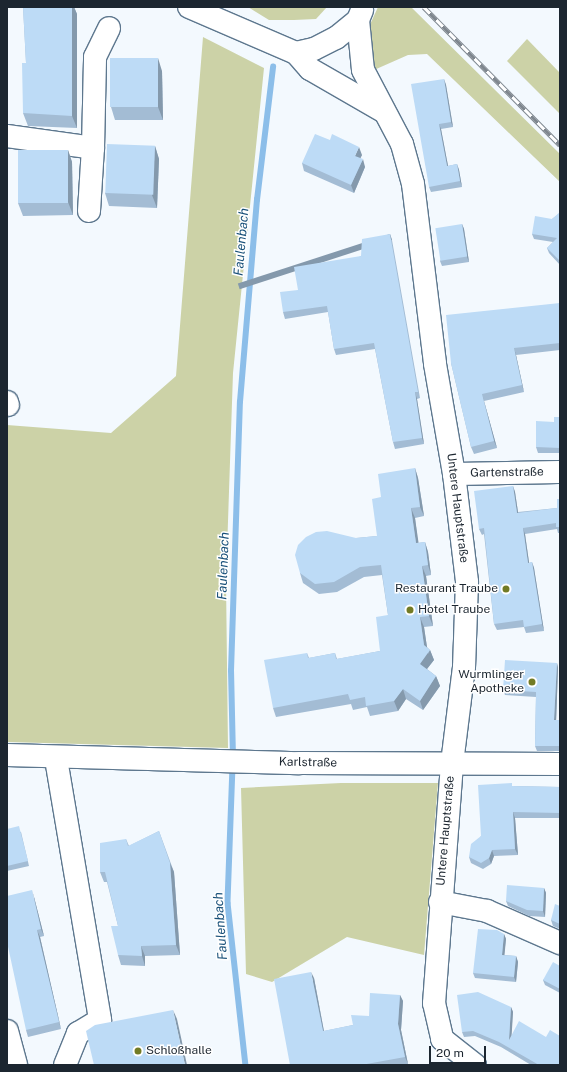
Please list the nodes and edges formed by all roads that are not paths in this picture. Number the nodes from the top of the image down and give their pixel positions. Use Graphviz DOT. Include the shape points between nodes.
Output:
graph roads {
  1 [pos="189,7"];
  2 [pos="361,13"];
  3 [pos="109,28"];
  4 [pos="296,53"];
  5 [pos="383,111"];
  6 [pos="7,136"];
  7 [pos="93,148"];
  8 [pos="89,211"];
  9 [pos="560,472"];
  10 [pos="454,474"];
  11 [pos="7,755"];
  12 [pos="56,759"];
  13 [pos="452,764"];
  14 [pos="560,764"];
  15 [pos="440,902"];
  16 [pos="560,943"];
  17 [pos="7,1031"];
  18 [pos="16,1065"];
  19 [pos="65,1065"];
  20 [pos="475,1065"];
  1 -- 4 [label="street"];
  2 -- 4 [label="street" via="336,38 314,49"];
  2 -- 5 [label="street, Untere Hauptstraße" via="363,70"];
  3 -- 7 [label="street" via="95,57"];
  4 -- 5 [label="street" via="310,70"];
  5 -- 10 [label="street, Untere Hauptstraße" via="402,144 413,184 435,364"];
  6 -- 7 [label="street"];
  7 -- 8 [label="street"];
  9 -- 10 [label="street, Gartenstraße"];
  10 -- 13 [label="street, Untere Hauptstraße" via="466,582 464,667"];
  11 -- 12 [label="street, Karlstraße"];
  12 -- 13 [label="street, Karlstraße"];
  12 -- 19 [label="street" via="100,1020 78,1033"];
  13 -- 14 [label="street, Karlstraße"];
  13 -- 15 [label="street, Untere Hauptstraße"];
  15 -- 16 [label="street" via="487,911"];
  15 -- 20 [label="street, Untere Hauptstraße" via="434,1003 442,1039"];
  17 -- 18 [label="street"];
}
